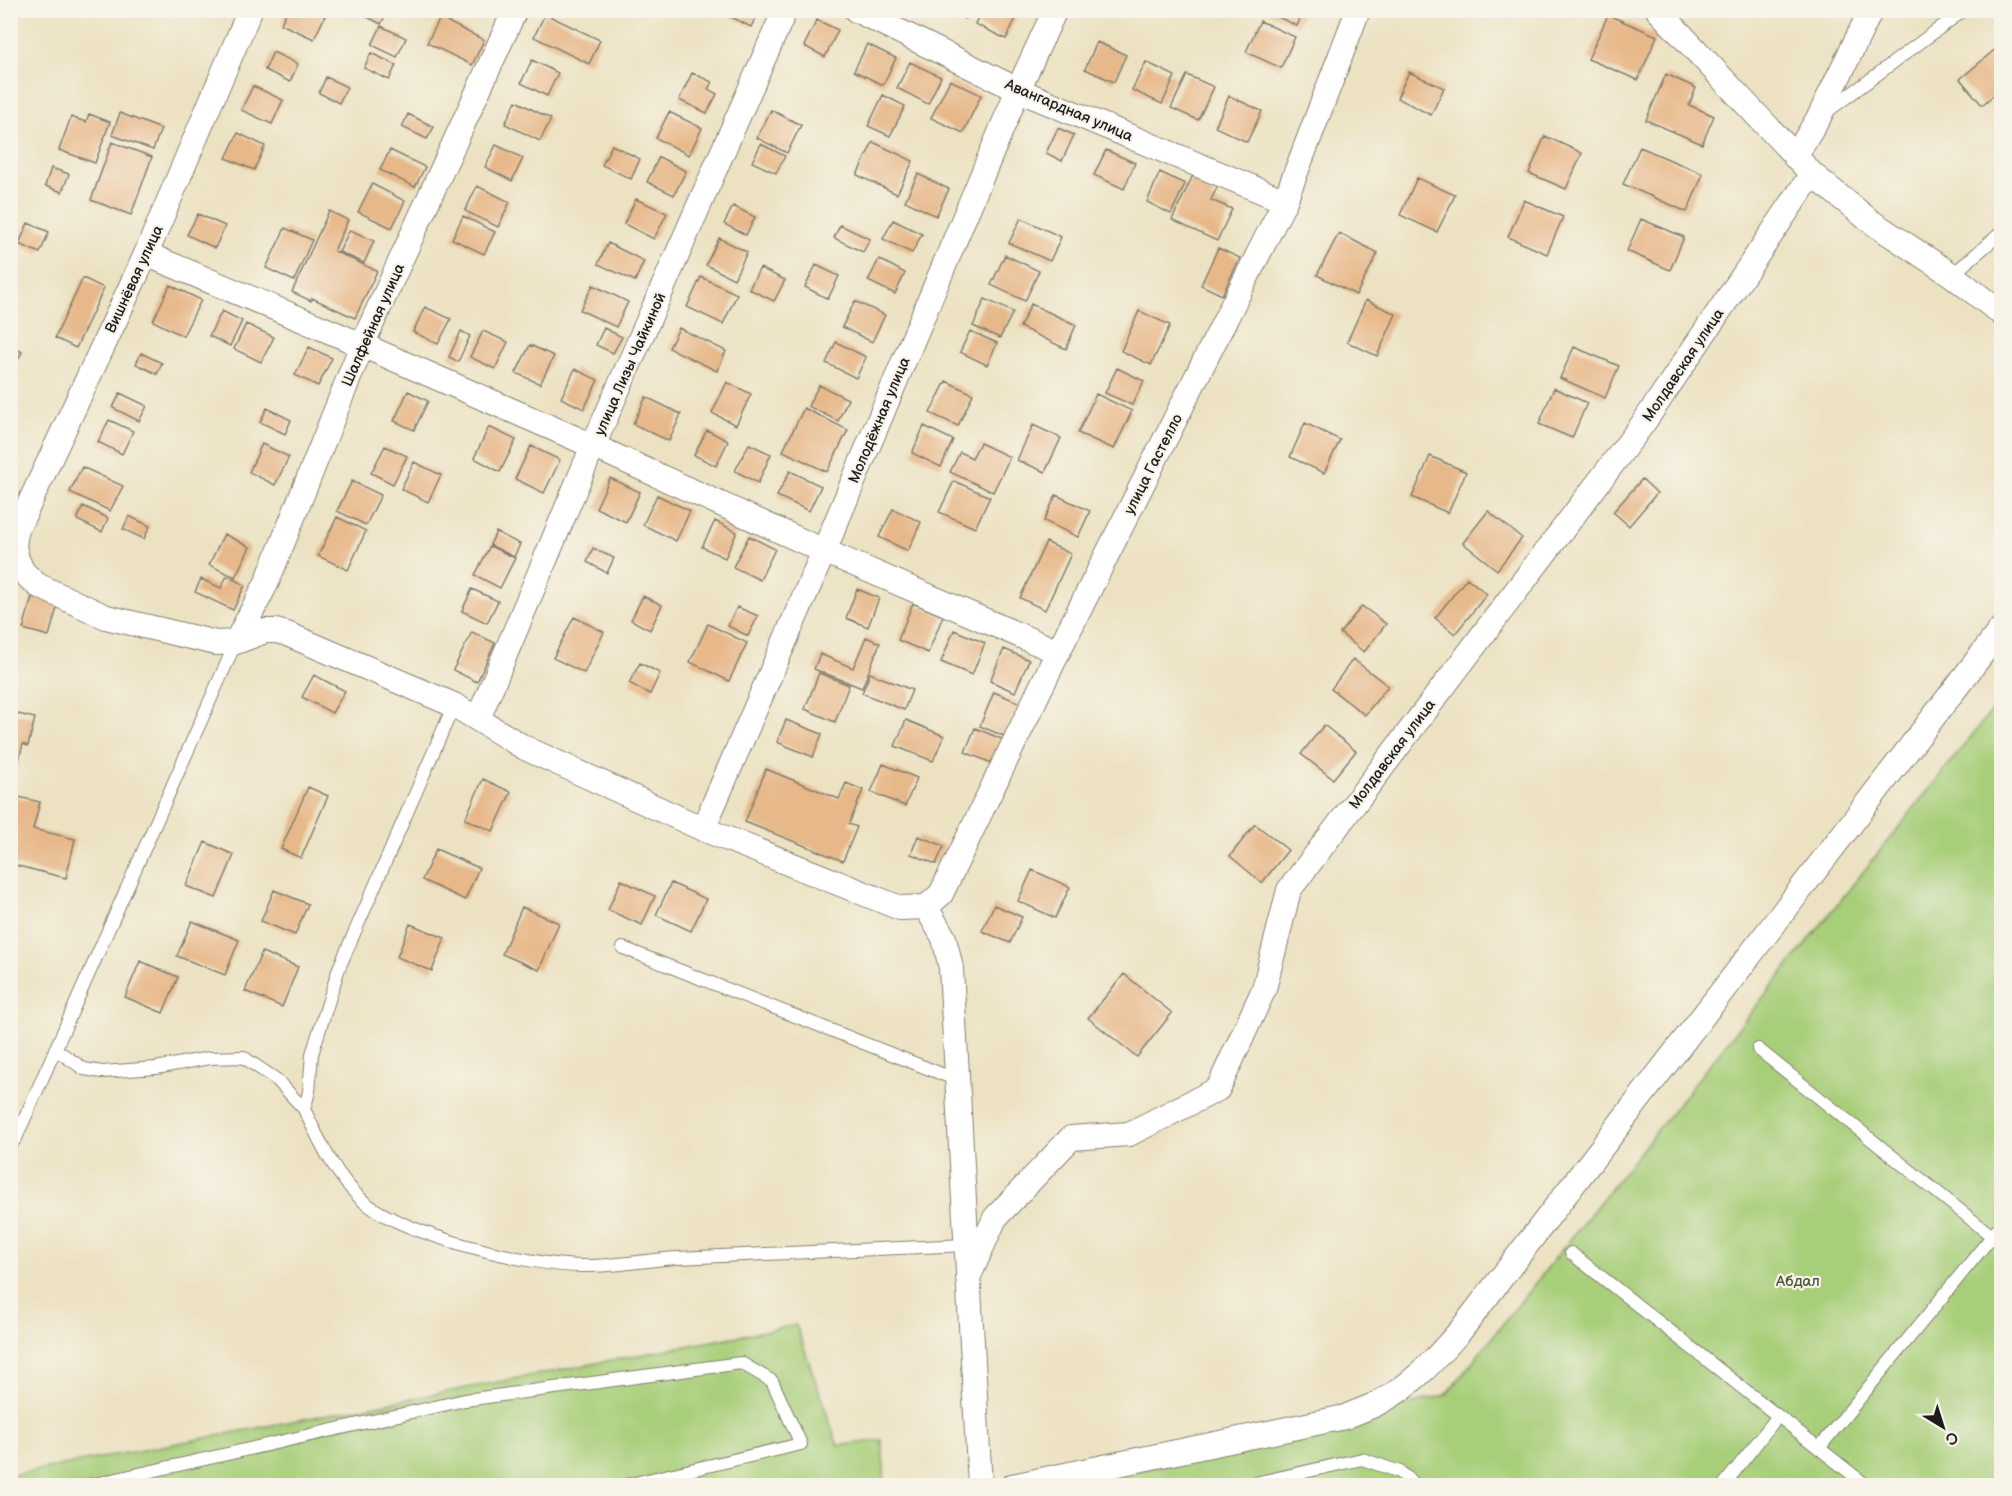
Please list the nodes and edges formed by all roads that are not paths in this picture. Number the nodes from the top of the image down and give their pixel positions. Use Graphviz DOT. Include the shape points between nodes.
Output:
graph roads {
  1 [pos="250,10"];
  2 [pos="515,10"];
  3 [pos="785,10"];
  4 [pos="856,10"];
  5 [pos="1055,10"];
  6 [pos="1358,10"];
  7 [pos="1658,10"];
  8 [pos="1870,10"];
  9 [pos="1964,10"];
  10 [pos="1018,90"];
  11 [pos="1820,117"];
  12 [pos="1795,157"];
  13 [pos="1812,174"];
  14 [pos="1285,201"];
  15 [pos="2001,232"];
  16 [pos="146,254"];
  17 [pos="1952,275"];
  18 [pos="2001,314"];
  19 [pos="362,345"];
  20 [pos="593,446"];
  21 [pos="824,551"];
  22 [pos="2001,628"];
  23 [pos="236,642"];
  24 [pos="1058,652"];
  25 [pos="453,705"];
  26 [pos="478,719"];
  27 [pos="703,829"];
  28 [pos="926,907"];
  29 [pos="622,948"];
  30 [pos="56,1049"];
  31 [pos="1758,1049"];
  32 [pos="957,1080"];
  33 [pos="304,1109"];
  34 [pos="10,1145"];
  35 [pos="2001,1224"];
  36 [pos="1997,1240"];
  37 [pos="967,1245"];
  38 [pos="1571,1253"];
  39 [pos="968,1278"];
  40 [pos="1778,1416"];
  41 [pos="1819,1448"];
  42 [pos="86,1485"];
  43 [pos="622,1485"];
  44 [pos="981,1485"];
  45 [pos="1012,1485"];
  46 [pos="1242,1485"];
  47 [pos="1418,1485"];
  48 [pos="1722,1485"];
  49 [pos="1866,1485"];
  1 -- 16 [label="street, Вишнёвая улица"];
  2 -- 19 [label="street, Шалфейная улица"];
  3 -- 20 [label="street, улица Лизы Чайкиной"];
  4 -- 10 [label="street, Авангардная улица"];
  5 -- 10 [label="street, Молодёжная улица"];
  6 -- 14 [label="street, улица Гастелло"];
  7 -- 12 [label="street"];
  8 -- 11 [label="street"];
  9 -- 11 [label="lane"];
  10 -- 14 [label="street, Авангардная улица"];
  10 -- 21 [label="street, Молодёжная улица"];
  11 -- 12 [label="street"];
  12 -- 13 [label="street"];
  13 -- 17 [label="street" via="1870,221"];
  13 -- 39 [label="street, Молдавская улица" via="1642,425 1289,890 1264,989 1218,1089 1129,1134 1071,1138 995,1218"];
  14 -- 24 [label="street, улица Гастелло"];
  15 -- 17 [label="lane"];
  16 -- 19 [label="street"];
  16 -- 23 [label="street, Вишнёвая улица" via="16,532 17,559 23,572 38,585 106,617 216,643"];
  17 -- 18 [label="street"];
  19 -- 20 [label="street"];
  19 -- 23 [label="street, Шалфейная улица" via="267,582"];
  20 -- 21 [label="street"];
  20 -- 26 [label="street, улица Лизы Чайкиной"];
  21 -- 24 [label="street"];
  21 -- 27 [label="street, Молодёжная улица"];
  22 -- 45 [label="street" via="1429,1367 1404,1388 1345,1416"];
  23 -- 25 [label="street" via="276,631"];
  23 -- 30 [label="lane"];
  24 -- 28 [label="street, улица Гастелло" via="941,894"];
  25 -- 26 [label="street"];
  25 -- 33 [label="lane" via="339,968 312,1054"];
  26 -- 27 [label="street" via="525,748"];
  27 -- 28 [label="street" via="900,908"];
  28 -- 32 [label="street" via="944,938 951,968"];
  29 -- 32 [label="lane"];
  30 -- 33 [label="lane" via="84,1069 102,1072 156,1068 209,1058 243,1058 277,1080"];
  30 -- 34 [label="lane"];
  31 -- 36 [label="lane"];
  32 -- 37 [label="street"];
  33 -- 37 [label="lane" via="328,1159 363,1200 390,1218 450,1241 529,1260 581,1266"];
  35 -- 36 [label="lane"];
  36 -- 41 [label="lane"];
  37 -- 39 [label="street"];
  38 -- 40 [label="lane"];
  39 -- 44 [label="street"];
  40 -- 41 [label="lane"];
  40 -- 48 [label="lane"];
  41 -- 49 [label="lane"];
  42 -- 43 [label="lane" via="465,1400 741,1363 772,1382 801,1444"];
  46 -- 47 [label="lane" via="1362,1459 1400,1472"];
}
